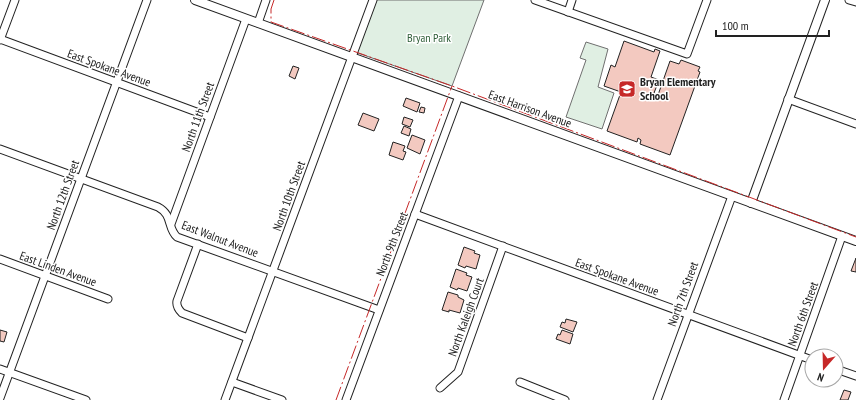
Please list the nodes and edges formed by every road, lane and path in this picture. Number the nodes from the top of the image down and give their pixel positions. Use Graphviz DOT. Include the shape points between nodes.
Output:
graph roads {
  1 [pos="15,0"];
  2 [pos="147,0"];
  3 [pos="195,0"];
  4 [pos="266,0"];
  5 [pos="373,0"];
  6 [pos="535,0"];
  7 [pos="572,0"];
  8 [pos="707,0"];
  9 [pos="824,0"];
  10 [pos="849,0"];
  11 [pos="856,2"];
  12 [pos="568,12"];
  13 [pos="246,18"];
  14 [pos="258,23"];
  15 [pos="0,40"];
  16 [pos="353,57"];
  17 [pos="117,82"];
  18 [pos="459,96"];
  19 [pos="788,99"];
  20 [pos="210,117"];
  21 [pos="856,124"];
  22 [pos="0,149"];
  23 [pos="81,179"];
  24 [pos="732,196"];
  25 [pos="751,203"];
  26 [pos="415,214"];
  27 [pos="171,224"];
  28 [pos="842,236"];
  29 [pos="856,241"];
  30 [pos="198,244"];
  31 [pos="503,246"];
  32 [pos="0,260"];
  33 [pos="273,272"];
  34 [pos="45,276"];
  35 [pos="108,299"];
  36 [pos="379,310"];
  37 [pos="688,315"];
  38 [pos="248,338"];
  39 [pos="800,356"];
  40 [pos="804,357"];
  41 [pos="0,369"];
  42 [pos="9,372"];
  43 [pos="844,372"];
  44 [pos="856,376"];
  45 [pos="232,382"];
  46 [pos="520,382"];
  47 [pos="440,388"];
  48 [pos="0,398"];
  49 [pos="86,400"];
  50 [pos="225,400"];
  51 [pos="282,400"];
  52 [pos="346,400"];
  53 [pos="565,400"];
  54 [pos="657,400"];
  55 [pos="784,400"];
  1 -- 15 [label="street"];
  2 -- 17 [label="street, North 12th Street"];
  3 -- 13 [label="street, East Harrison Avenue"];
  4 -- 14 [label="street"];
  5 -- 16 [label="street, North 10th Street"];
  6 -- 12 [label="street"];
  7 -- 12 [label="street"];
  8 -- 12 [label="street" via="687,54"];
  9 -- 19 [label="street"];
  10 -- 11 [label="street"];
  13 -- 14 [label="street, East Harrison Avenue"];
  13 -- 20 [label="street, North 11th Street"];
  14 -- 16 [label="street, East Harrison Avenue"];
  15 -- 17 [label="street, East Spokane Avenue"];
  16 -- 18 [label="street, East Harrison Avenue"];
  16 -- 33 [label="street, North 10th Street"];
  17 -- 20 [label="street, East Spokane Avenue"];
  17 -- 23 [label="street, North 12th Street"];
  18 -- 24 [label="street, East Harrison Avenue"];
  18 -- 26 [label="street, North 9th Street"];
  19 -- 21 [label="street"];
  19 -- 25 [label="street"];
  20 -- 27 [label="street, North 11th Street"];
  22 -- 23 [label="street, East Walnut Avenue"];
  23 -- 27 [label="street, East Walnut Avenue" via="158,207 167,214"];
  23 -- 34 [label="street, North 12th Street"];
  24 -- 25 [label="street, East Harrison Avenue"];
  24 -- 37 [label="street, North 7th Street"];
  25 -- 28 [label="street, East Harrison Avenue"];
  26 -- 31 [label="street, East Spokane Avenue"];
  26 -- 36 [label="street, North 9th Street"];
  27 -- 30 [label="street, East Walnut Avenue" via="172,231 177,237"];
  28 -- 29 [label="street, East Harrison Avenue"];
  28 -- 39 [label="street, North 6th Street"];
  30 -- 33 [label="street, East Walnut Avenue"];
  30 -- 38 [label="street" via="177,307 182,313"];
  31 -- 37 [label="street, East Spokane Avenue"];
  31 -- 47 [label="street, North Kaleigh Court" via="458,372"];
  32 -- 34 [label="street, East Linden Avenue"];
  33 -- 36 [label="street, East Walnut Avenue"];
  33 -- 38 [label="street, North 10th Street"];
  34 -- 35 [label="street, East Linden Avenue"];
  34 -- 42 [label="street, North 12th Street"];
  36 -- 52 [label="street, North 9th Street"];
  37 -- 39 [label="street, East Spokane Avenue"];
  37 -- 54 [label="street, North 7th Street"];
  38 -- 45 [label="street, North 10th Street"];
  39 -- 40 [label="street, East Spokane Avenue"];
  39 -- 55 [label="street, North 6th Street"];
  41 -- 42 [label="street"];
  42 -- 48 [label="street, North 12th Street"];
  42 -- 49 [label="street"];
  43 -- 44 [label="street"];
  45 -- 50 [label="street, North 10th Street"];
  45 -- 51 [label="street"];
  46 -- 53 [label="street"];
}
